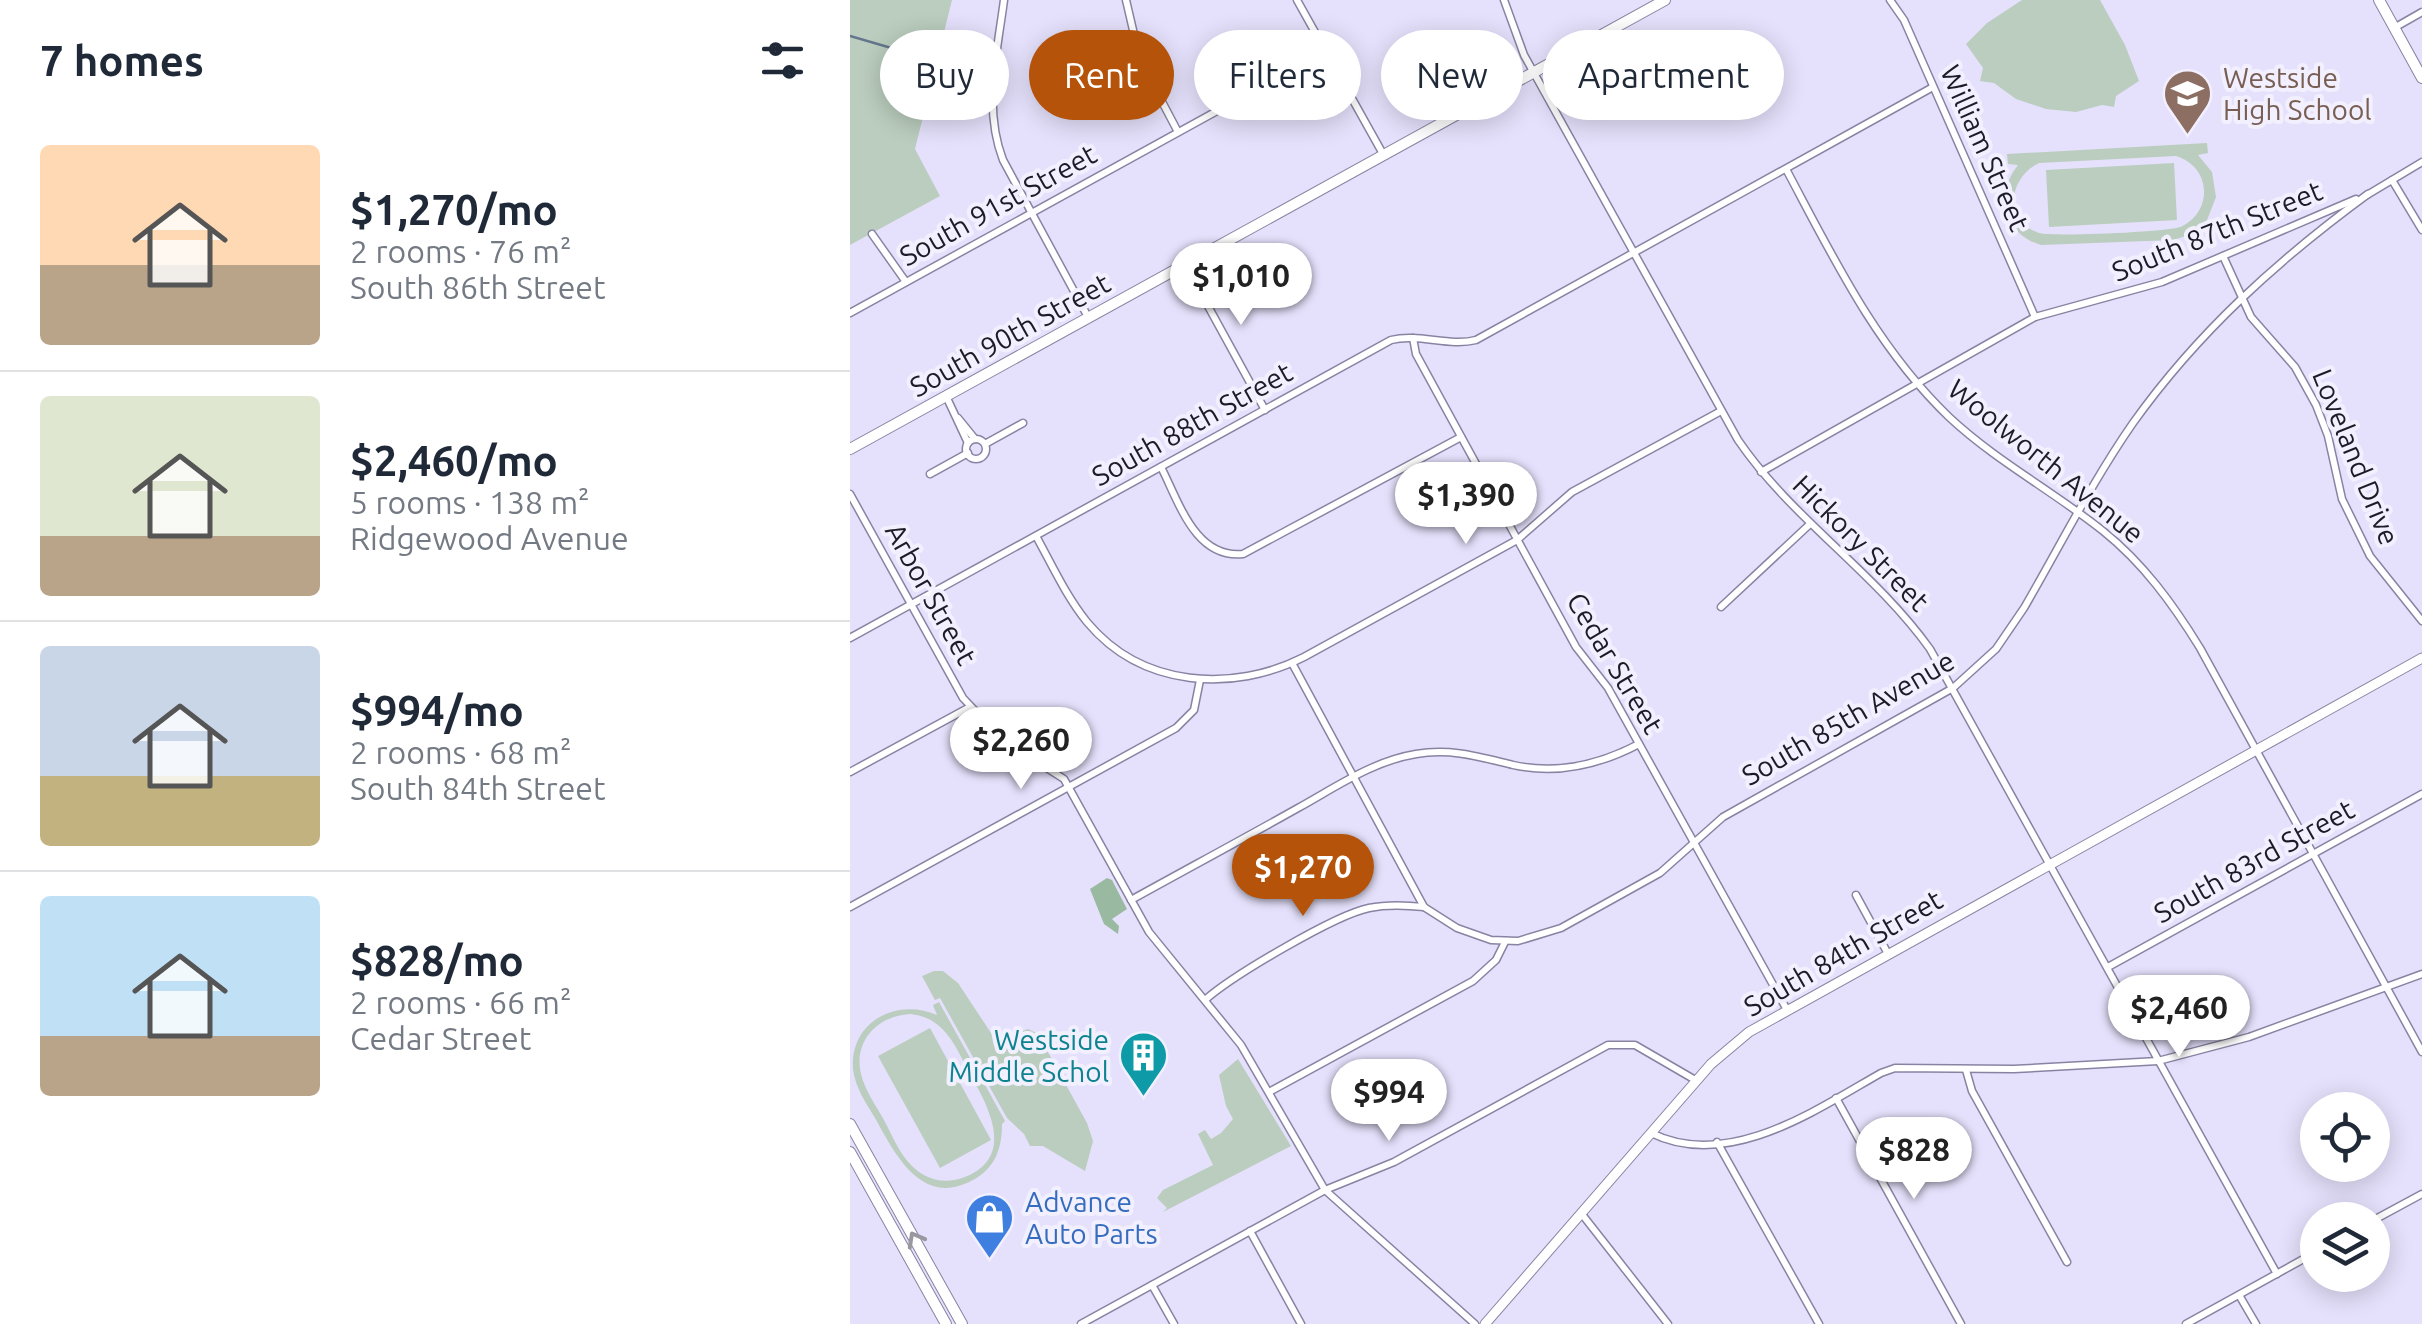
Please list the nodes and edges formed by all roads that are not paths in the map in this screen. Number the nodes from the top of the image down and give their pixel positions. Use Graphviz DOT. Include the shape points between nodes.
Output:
graph roads {
  1 [pos="1004,0"];
  2 [pos="1126,0"];
  3 [pos="1297,0"];
  4 [pos="1504,0"];
  5 [pos="1665,0"];
  6 [pos="1890,0"];
  7 [pos="2378,0"];
  8 [pos="2422,12"];
  9 [pos="2394,28"];
  10 [pos="1314,30"];
  11 [pos="1533,72"];
  12 [pos="2422,78"];
  13 [pos="1933,87"];
  14 [pos="1361,114"];
  15 [pos="1200,120"];
  16 [pos="1178,132"];
  17 [pos="1384,155"];
  18 [pos="2422,162"];
  19 [pos="1786,169"];
  20 [pos="2392,180"];
  21 [pos="2368,194"];
  22 [pos="1031,213"];
  23 [pos="2422,230"];
  24 [pos="872,234"];
  25 [pos="1633,253"];
  26 [pos="2223,256"];
  27 [pos="1186,264"];
  28 [pos="906,282"];
  29 [pos="2242,296"];
  30 [pos="850,312"];
  31 [pos="2035,317"];
  32 [pos="1088,318"];
  33 [pos="1413,338"];
  34 [pos="1918,384"];
  35 [pos="946,396"];
  36 [pos="1265,410"];
  37 [pos="1721,411"];
  38 [pos="1022,423"];
  39 [pos="1460,437"];
  40 [pos="985,444"];
  41 [pos="970,445"];
  42 [pos="850,449"];
  43 [pos="1161,467"];
  44 [pos="1760,472"];
  45 [pos="930,474"];
  46 [pos="850,494"];
  47 [pos="2079,513"];
  48 [pos="1810,524"];
  49 [pos="1036,536"];
  50 [pos="1517,540"];
  51 [pos="912,604"];
  52 [pos="1721,607"];
  53 [pos="2422,620"];
  54 [pos="850,638"];
  55 [pos="2422,658"];
  56 [pos="1292,663"];
  57 [pos="1200,680"];
  58 [pos="1952,688"];
  59 [pos="970,707"];
  60 [pos="1638,744"];
  61 [pos="2255,750"];
  62 [pos="850,772"];
  63 [pos="1355,776"];
  64 [pos="1069,786"];
  65 [pos="2422,794"];
  66 [pos="1694,842"];
  67 [pos="2313,854"];
  68 [pos="2050,863"];
  69 [pos="1856,895"];
  70 [pos="1130,900"];
  71 [pos="850,907"];
  72 [pos="1424,907"];
  73 [pos="1505,942"];
  74 [pos="1887,952"];
  75 [pos="2108,967"];
  76 [pos="2422,974"];
  77 [pos="2387,988"];
  78 [pos="1205,1000"];
  79 [pos="1786,1008"];
  80 [pos="2422,1052"];
  81 [pos="2158,1060"];
  82 [pos="1966,1070"];
  83 [pos="1697,1081"];
  84 [pos="1270,1092"];
  85 [pos="1836,1098"];
  86 [pos="850,1124"];
  87 [pos="1651,1134"];
  88 [pos="1717,1142"];
  89 [pos="850,1152"];
  90 [pos="1325,1190"];
  91 [pos="2422,1194"];
  92 [pos="2390,1211"];
  93 [pos="1581,1214"];
  94 [pos="1250,1231"];
  95 [pos="2300,1261"];
  96 [pos="2067,1262"];
  97 [pos="2277,1274"];
  98 [pos="1152,1285"];
  99 [pos="2239,1294"];
  100 [pos="946,1324"];
  101 [pos="962,1324"];
  102 [pos="1081,1324"];
  103 [pos="1174,1324"];
  104 [pos="1301,1324"];
  105 [pos="1475,1324"];
  106 [pos="1485,1324"];
  107 [pos="1668,1324"];
  108 [pos="1819,1324"];
  109 [pos="1961,1324"];
  110 [pos="2186,1324"];
  111 [pos="2256,1324"];
  1 -- 22 [label="street" via="992,120 1003,160"];
  2 -- 16 [label="street" via="1140,60"];
  3 -- 10 [label="street"];
  4 -- 11 [label="street, Hickory Street"];
  5 -- 11 [label="main road, South 90th Street"];
  6 -- 13 [label="street, William Street"];
  7 -- 9 [label="main road"];
  8 -- 9 [label="street"];
  9 -- 12 [label="main road"];
  11 -- 17 [label="main road, South 90th Street"];
  11 -- 25 [label="street, Hickory Street"];
  13 -- 19 [label="street, South 88th Street"];
  13 -- 31 [label="street, William Street"];
  14 -- 17 [label="street"];
  15 -- 16 [label="street, South 91st Street"];
  16 -- 22 [label="street, South 91st Street"];
  17 -- 27 [label="main road, South 90th Street"];
  18 -- 20 [label="street, South 87th Street"];
  19 -- 25 [label="street, South 88th Street"];
  19 -- 34 [label="street, Woolworth Avenue" via="1868,319"];
  20 -- 21 [label="street, South 87th Street"];
  20 -- 23 [label="street"];
  21 -- 26 [label="street, South 87th Street"];
  21 -- 29 [label="street, South 85th Avenue"];
  22 -- 28 [label="street, South 91st Street"];
  22 -- 32 [label="street"];
  24 -- 28 [label="street"];
  25 -- 33 [label="street, South 88th Street" via="1476,340"];
  25 -- 37 [label="street, Hickory Street"];
  26 -- 29 [label="street, Loveland Drive"];
  26 -- 31 [label="street, South 87th Street" via="2162,282"];
  27 -- 32 [label="main road, South 90th Street"];
  27 -- 36 [label="street"];
  28 -- 30 [label="street, South 91st Street"];
  29 -- 47 [label="street, South 85th Avenue" via="2146,406"];
  29 -- 53 [label="street, Loveland Drive" via="2316,404 2342,498 2370,556"];
  31 -- 34 [label="street, South 87th Street"];
  32 -- 35 [label="main road, South 90th Street"];
  33 -- 36 [label="street, South 88th Street" via="1392,340"];
  33 -- 39 [label="street, Cedar Street"];
  34 -- 44 [label="street, South 87th Street"];
  34 -- 47 [label="street, Woolworth Avenue" via="1976,440"];
  35 -- 41 [label="street"];
  35 -- 42 [label="main road, South 90th Street"];
  36 -- 43 [label="street, South 88th Street"];
  37 -- 44 [label="street, Hickory Street"];
  37 -- 50 [label="street" via="1572,492"];
  38 -- 40 [label="street"];
  39 -- 43 [label="street" via="1251,552 1234,555 1196,533"];
  39 -- 50 [label="street, Cedar Street"];
  40 -- 41 [label="street"];
  40 -- 41 [label="street" via="986,451 974,458"];
  41 -- 45 [label="street"];
  43 -- 49 [label="street, South 88th Street"];
  44 -- 48 [label="street, Hickory Street"];
  46 -- 51 [label="street, Arbor Street"];
  47 -- 58 [label="street, South 85th Avenue" via="2008,633"];
  47 -- 61 [label="street, Woolworth Avenue" via="2126,551 2169,600"];
  48 -- 52 [label="street"];
  48 -- 58 [label="street, Hickory Street" via="1906,618"];
  49 -- 51 [label="street, South 88th Street"];
  49 -- 57 [label="street" via="1073,603 1103,638 1150,667"];
  50 -- 56 [label="street"];
  50 -- 60 [label="street, Cedar Street"];
  51 -- 54 [label="street, South 88th Street"];
  51 -- 59 [label="street, Arbor Street"];
  55 -- 61 [label="main road, South 84th Street"];
  56 -- 57 [label="street" via="1246,678"];
  56 -- 63 [label="street"];
  57 -- 64 [label="street" via="1184,723"];
  58 -- 66 [label="street, South 85th Avenue" via="1723,817"];
  58 -- 68 [label="street, Hickory Street"];
  59 -- 62 [label="street"];
  59 -- 64 [label="street, Arbor Street" via="1003,740"];
  60 -- 63 [label="street" via="1570,768 1438,752 1395,759"];
  60 -- 66 [label="street, Cedar Street"];
  61 -- 67 [label="street, Woolworth Avenue"];
  61 -- 68 [label="main road, South 84th Street"];
  63 -- 70 [label="street"];
  63 -- 72 [label="street"];
  64 -- 70 [label="street, Arbor Street"];
  64 -- 71 [label="street"];
  65 -- 67 [label="street, South 83rd Street"];
  66 -- 73 [label="street, South 85th Avenue" via="1660,873 1561,928"];
  66 -- 79 [label="street, Cedar Street"];
  67 -- 75 [label="street, South 83rd Street"];
  67 -- 77 [label="street, Woolworth Avenue"];
  68 -- 74 [label="main road, South 84th Street"];
  68 -- 75 [label="street, Hickory Street"];
  69 -- 74 [label="street"];
  70 -- 78 [label="street, Arbor Street" via="1161,950"];
  72 -- 73 [label="street" via="1470,934"];
  72 -- 78 [label="street" via="1386,905 1351,914"];
  73 -- 84 [label="street" via="1473,981"];
  74 -- 79 [label="main road, South 84th Street"];
  75 -- 81 [label="street, Hickory Street"];
  76 -- 77 [label="street"];
  77 -- 80 [label="street, Woolworth Avenue"];
  77 -- 81 [label="street" via="2250,1037"];
  78 -- 84 [label="street, Arbor Street"];
  79 -- 83 [label="main road, South 84th Street" via="1735,1042"];
  81 -- 82 [label="street"];
  81 -- 97 [label="street, Hickory Street"];
  82 -- 85 [label="street" via="1895,1068"];
  82 -- 96 [label="street"];
  83 -- 87 [label="main road, South 84th Street"];
  83 -- 90 [label="street" via="1635,1045 1608,1045 1394,1162"];
  84 -- 90 [label="street, Arbor Street"];
  85 -- 88 [label="street" via="1772,1132"];
  85 -- 109 [label="street"];
  101 -- 86 [label="main road, one-way"];
  87 -- 88 [label="street" via="1675,1144"];
  87 -- 93 [label="main road, South 84th Street"];
  88 -- 108 [label="street"];
  89 -- 100 [label="main road"];
  90 -- 94 [label="street"];
  90 -- 105 [label="street, Arbor Street"];
  91 -- 92 [label="street"];
  93 -- 106 [label="main road, South 84th Street"];
  93 -- 107 [label="street"];
  94 -- 98 [label="street"];
  94 -- 104 [label="street"];
  95 -- 97 [label="street"];
  97 -- 99 [label="street"];
  98 -- 102 [label="street"];
  98 -- 103 [label="street"];
  99 -- 110 [label="street"];
  99 -- 111 [label="street"];
}
